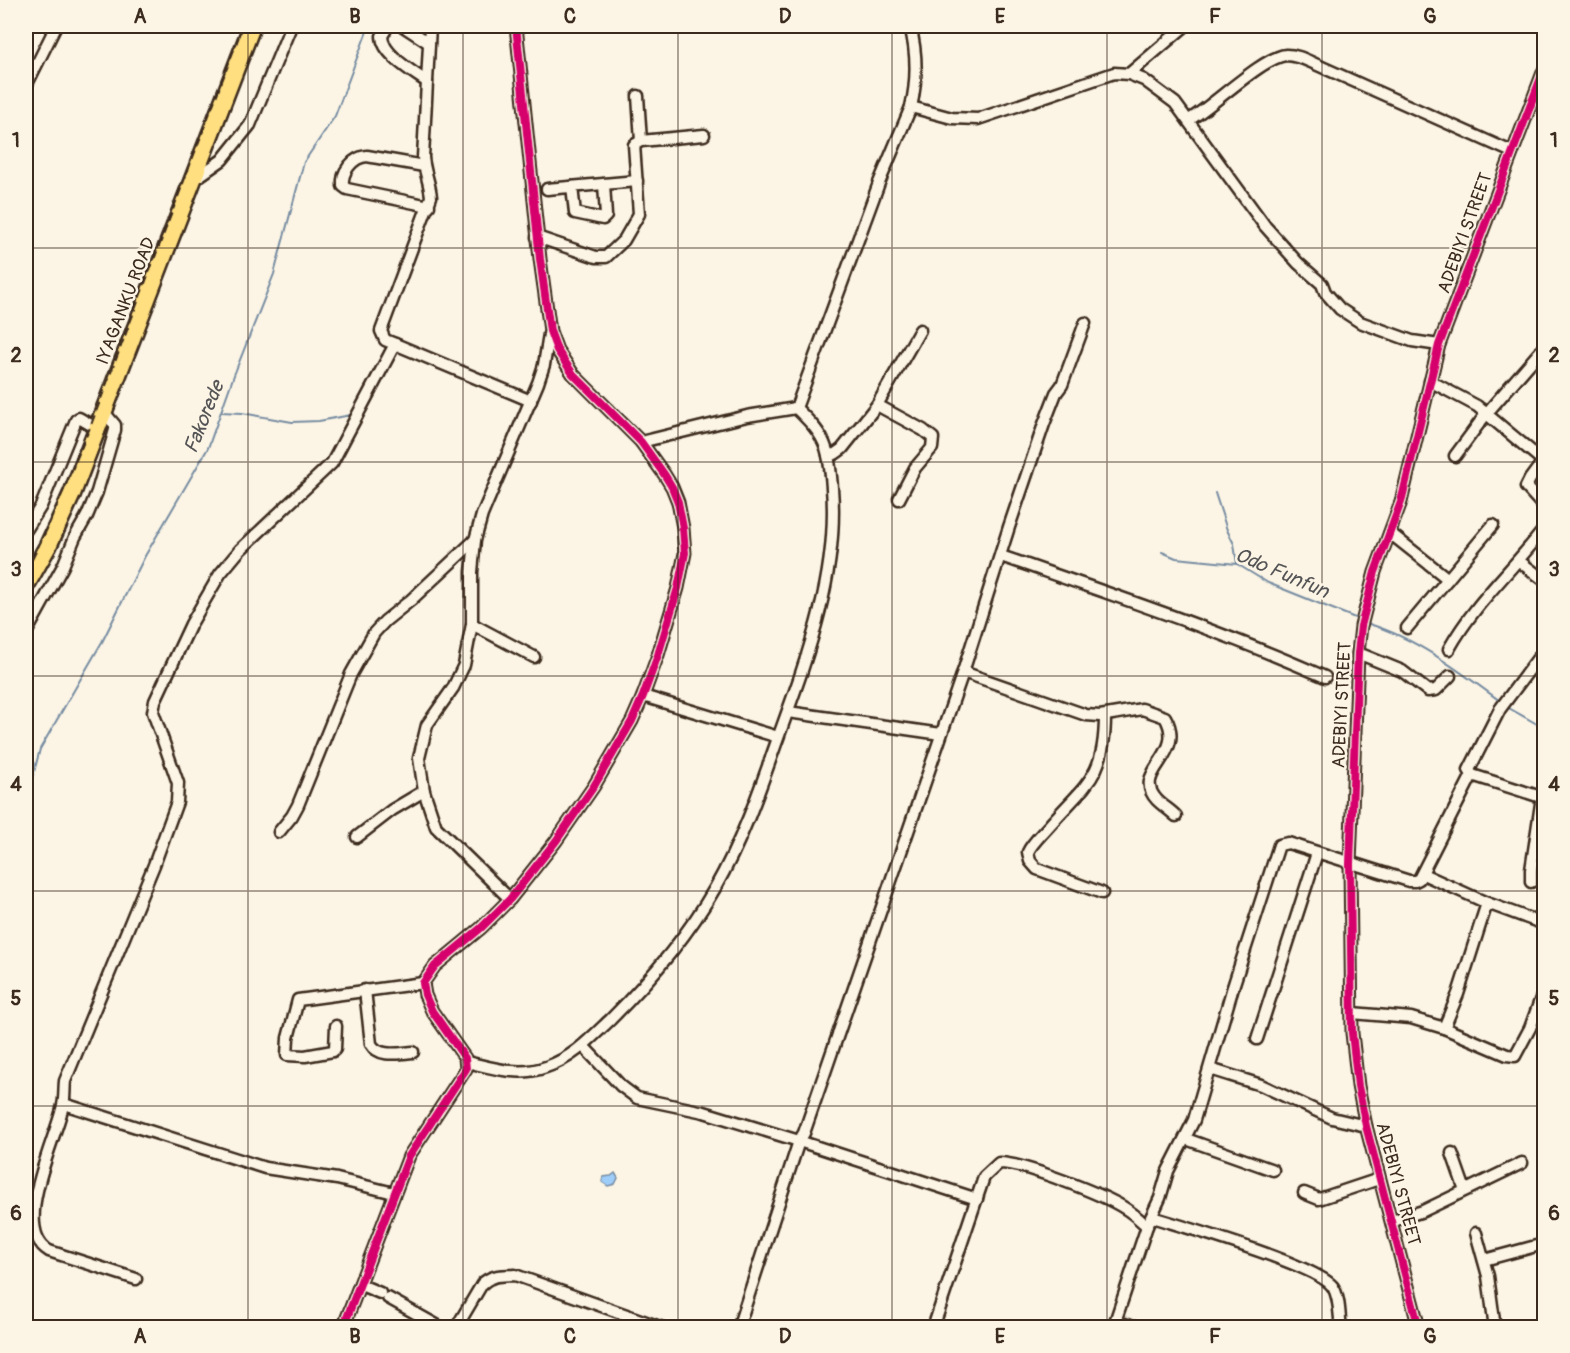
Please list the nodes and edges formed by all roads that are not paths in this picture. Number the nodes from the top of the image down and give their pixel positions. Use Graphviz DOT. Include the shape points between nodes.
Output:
graph roads {
  1 [pos="56,26"];
  2 [pos="252,26"];
  3 [pos="291,26"];
  4 [pos="388,26"];
  5 [pos="403,26"];
  6 [pos="430,26"];
  7 [pos="516,26"];
  8 [pos="910,26"];
  9 [pos="1185,26"];
  10 [pos="429,43"];
  11 [pos="1545,70"];
  12 [pos="1129,74"];
  13 [pos="427,82"];
  14 [pos="26,86"];
  15 [pos="638,96"];
  16 [pos="911,107"];
  17 [pos="1189,120"];
  18 [pos="704,135"];
  19 [pos="642,141"];
  20 [pos="1512,152"];
  21 [pos="424,166"];
  22 [pos="195,178"];
  23 [pos="637,181"];
  24 [pos="604,184"];
  25 [pos="572,187"];
  26 [pos="547,189"];
  27 [pos="429,206"];
  28 [pos="537,237"];
  29 [pos="1084,323"];
  30 [pos="920,330"];
  31 [pos="550,331"];
  32 [pos="395,344"];
  33 [pos="1439,345"];
  34 [pos="1545,347"];
  35 [pos="1430,381"];
  36 [pos="531,401"];
  37 [pos="877,405"];
  38 [pos="796,408"];
  39 [pos="1486,414"];
  40 [pos="102,418"];
  41 [pos="641,442"];
  42 [pos="828,455"];
  43 [pos="1455,456"];
  44 [pos="1544,461"];
  45 [pos="899,499"];
  46 [pos="1545,507"];
  47 [pos="1493,525"];
  48 [pos="1545,529"];
  49 [pos="26,530"];
  50 [pos="1390,533"];
  51 [pos="475,540"];
  52 [pos="1001,556"];
  53 [pos="1519,561"];
  54 [pos="1448,579"];
  55 [pos="1545,580"];
  56 [pos="26,585"];
  57 [pos="472,624"];
  58 [pos="1407,628"];
  59 [pos="26,633"];
  60 [pos="1449,649"];
  61 [pos="1545,650"];
  62 [pos="1358,653"];
  63 [pos="534,657"];
  64 [pos="963,672"];
  65 [pos="1450,676"];
  66 [pos="1325,677"];
  67 [pos="643,696"];
  68 [pos="788,712"];
  69 [pos="1105,716"];
  70 [pos="941,735"];
  71 [pos="778,737"];
  72 [pos="1472,775"];
  73 [pos="424,791"];
  74 [pos="1543,797"];
  75 [pos="1176,816"];
  76 [pos="279,832"];
  77 [pos="357,837"];
  78 [pos="1540,850"];
  79 [pos="1317,853"];
  80 [pos="1350,864"];
  81 [pos="1423,874"];
  82 [pos="1531,882"];
  83 [pos="1102,893"];
  84 [pos="510,899"];
  85 [pos="1487,903"];
  86 [pos="1545,924"];
  87 [pos="423,983"];
  88 [pos="365,990"];
  89 [pos="1545,997"];
  90 [pos="1352,1013"];
  91 [pos="336,1026"];
  92 [pos="1444,1028"];
  93 [pos="1257,1039"];
  94 [pos="583,1046"];
  95 [pos="413,1052"];
  96 [pos="466,1062"];
  97 [pos="1210,1069"];
  98 [pos="64,1104"];
  99 [pos="1366,1126"];
  100 [pos="1186,1138"];
  101 [pos="799,1141"];
  102 [pos="1452,1153"];
  103 [pos="1522,1163"];
  104 [pos="1272,1170"];
  105 [pos="1379,1179"];
  106 [pos="1465,1190"];
  107 [pos="394,1192"];
  108 [pos="1304,1193"];
  109 [pos="977,1199"];
  110 [pos="1392,1221"];
  111 [pos="1150,1222"];
  112 [pos="1476,1233"];
  113 [pos="1536,1246"];
  114 [pos="1484,1260"];
  115 [pos="136,1279"];
  116 [pos="361,1285"];
  117 [pos="1114,1324"];
  118 [pos="344,1328"];
  119 [pos="441,1328"];
  120 [pos="456,1328"];
  121 [pos="663,1328"];
  122 [pos="738,1328"];
  123 [pos="933,1328"];
  124 [pos="1137,1328"];
  125 [pos="1341,1328"];
  126 [pos="1419,1328"];
  127 [pos="1495,1328"];
  1 -- 14 [label="street"];
  2 -- 22 [label="highway, IYAGANKU ROAD"];
  3 -- 22 [label="street" via="250,125 222,160"];
  4 -- 13 [label="street" via="382,36 385,47"];
  5 -- 10 [label="street"];
  6 -- 10 [label="street"];
  7 -- 28 [label="street"];
  8 -- 16 [label="street" via="915,53"];
  9 -- 12 [label="street"];
  10 -- 13 [label="street"];
  11 -- 20 [label="street, ADEBIYI STREET"];
  12 -- 16 [label="street" via="1096,78 978,119 952,118"];
  12 -- 17 [label="street" via="1166,95"];
  13 -- 21 [label="street"];
  15 -- 19 [label="street"];
  16 -- 38 [label="street"];
  17 -- 20 [label="street" via="1261,66 1287,55 1297,56"];
  17 -- 33 [label="street" via="1271,233 1322,284 1340,309 1360,322 1412,341"];
  18 -- 19 [label="street"];
  19 -- 23 [label="street" via="633,147"];
  20 -- 33 [label="street, ADEBIYI STREET"];
  21 -- 27 [label="street" via="430,182"];
  21 -- 27 [label="street" via="359,157 342,182 347,189"];
  22 -- 40 [label="highway, IYAGANKU ROAD"];
  23 -- 24 [label="street"];
  23 -- 28 [label="street" via="639,214 624,240 606,257"];
  24 -- 25 [label="street"];
  24 -- 25 [label="street" via="603,219 575,213"];
  25 -- 26 [label="street"];
  27 -- 32 [label="street" via="383,321 382,336"];
  28 -- 31 [label="street"];
  29 -- 52 [label="street" via="1047,414"];
  30 -- 37 [label="street"];
  31 -- 36 [label="street" via="544,365"];
  31 -- 41 [label="street" via="573,374"];
  32 -- 36 [label="street"];
  32 -- 98 [label="street" via="332,463 220,574 161,686 153,712 178,783 177,802 65,1081"];
  33 -- 35 [label="street, ADEBIYI STREET"];
  34 -- 39 [label="street"];
  35 -- 39 [label="street"];
  35 -- 50 [label="street, ADEBIYI STREET"];
  36 -- 51 [label="street"];
  37 -- 42 [label="street" via="842,449"];
  37 -- 45 [label="street" via="933,438 932,448 915,468"];
  38 -- 41 [label="street"];
  38 -- 42 [label="street" via="822,438"];
  39 -- 43 [label="street"];
  39 -- 44 [label="street"];
  40 -- 49 [label="street" via="91,424 76,420 41,506"];
  40 -- 56 [label="highway, IYAGANKU ROAD" via="72,494"];
  40 -- 59 [label="street" via="115,425 115,430 97,492"];
  41 -- 67 [label="street" via="672,487 685,547 678,588"];
  42 -- 68 [label="street" via="834,509 830,564"];
  44 -- 46 [label="street" via="1526,487"];
  47 -- 54 [label="street"];
  48 -- 53 [label="street"];
  50 -- 54 [label="street"];
  50 -- 62 [label="street, ADEBIYI STREET" via="1370,591"];
  51 -- 57 [label="street"];
  51 -- 76 [label="street" via="374,633 351,674 295,810"];
  52 -- 64 [label="street"];
  52 -- 66 [label="street" via="1209,629"];
  53 -- 55 [label="street"];
  53 -- 60 [label="street" via="1482,599"];
  54 -- 58 [label="street"];
  57 -- 63 [label="street"];
  57 -- 73 [label="street" via="459,678 424,733 419,758"];
  61 -- 72 [label="street" via="1496,715 1469,770"];
  62 -- 65 [label="street" via="1402,671 1428,691 1437,690"];
  62 -- 80 [label="street, ADEBIYI STREET"];
  64 -- 69 [label="street" via="1086,715"];
  64 -- 70 [label="street"];
  67 -- 71 [label="street"];
  67 -- 84 [label="street" via="588,795"];
  68 -- 70 [label="street"];
  68 -- 71 [label="street"];
  69 -- 75 [label="street" via="1142,709 1165,717 1171,729 1171,743 1151,774 1150,785 1158,800"];
  69 -- 83 [label="street" via="1099,763 1092,779 1028,852 1037,868"];
  70 -- 101 [label="street"];
  71 -- 94 [label="street" via="737,844 697,919 645,984"];
  72 -- 74 [label="street"];
  72 -- 81 [label="street"];
  73 -- 77 [label="street"];
  73 -- 84 [label="street" via="441,833"];
  74 -- 78 [label="street"];
  78 -- 82 [label="street" via="1531,870"];
  79 -- 80 [label="street"];
  79 -- 93 [label="street"];
  79 -- 97 [label="street" via="1288,843 1277,848"];
  80 -- 81 [label="street" via="1409,881"];
  80 -- 90 [label="street, ADEBIYI STREET"];
  81 -- 85 [label="street"];
  84 -- 87 [label="street" via="435,966"];
  85 -- 86 [label="street"];
  85 -- 92 [label="street"];
  87 -- 88 [label="street"];
  87 -- 96 [label="street" via="432,1011"];
  88 -- 91 [label="street" via="298,1000 287,1055 333,1051"];
  88 -- 95 [label="street" via="374,1050"];
  89 -- 92 [label="street" via="1541,998 1515,1056"];
  90 -- 92 [label="street" via="1412,1018"];
  90 -- 99 [label="street, ADEBIYI STREET" via="1355,1065"];
  94 -- 96 [label="street" via="565,1059 535,1071 503,1071"];
  94 -- 101 [label="street" via="637,1098 689,1108"];
  96 -- 107 [label="street" via="463,1075 409,1156"];
  97 -- 99 [label="street" via="1262,1085 1332,1118"];
  97 -- 100 [label="street"];
  98 -- 107 [label="street" via="266,1168"];
  98 -- 115 [label="street" via="38,1185 35,1234 49,1251"];
  99 -- 105 [label="street, ADEBIYI STREET"];
  100 -- 104 [label="street"];
  100 -- 111 [label="street" via="1168,1171"];
  101 -- 109 [label="street"];
  101 -- 122 [label="street"];
  102 -- 106 [label="street"];
  103 -- 106 [label="street"];
  105 -- 108 [label="street" via="1319,1199"];
  105 -- 110 [label="street, ADEBIYI STREET"];
  106 -- 110 [label="street"];
  107 -- 116 [label="street"];
  109 -- 111 [label="street" via="984,1177 999,1163 1008,1163 1105,1197"];
  109 -- 123 [label="street"];
  110 -- 126 [label="street, ADEBIYI STREET"];
  111 -- 117 [label="street"];
  111 -- 125 [label="street" via="1296,1265 1328,1282 1335,1293"];
  112 -- 114 [label="street"];
  113 -- 114 [label="street"];
  114 -- 127 [label="street"];
  116 -- 118 [label="street"];
  116 -- 119 [label="street"];
  117 -- 124 [label="street"];
  120 -- 121 [label="street" via="482,1284 498,1275 515,1275"];
}
